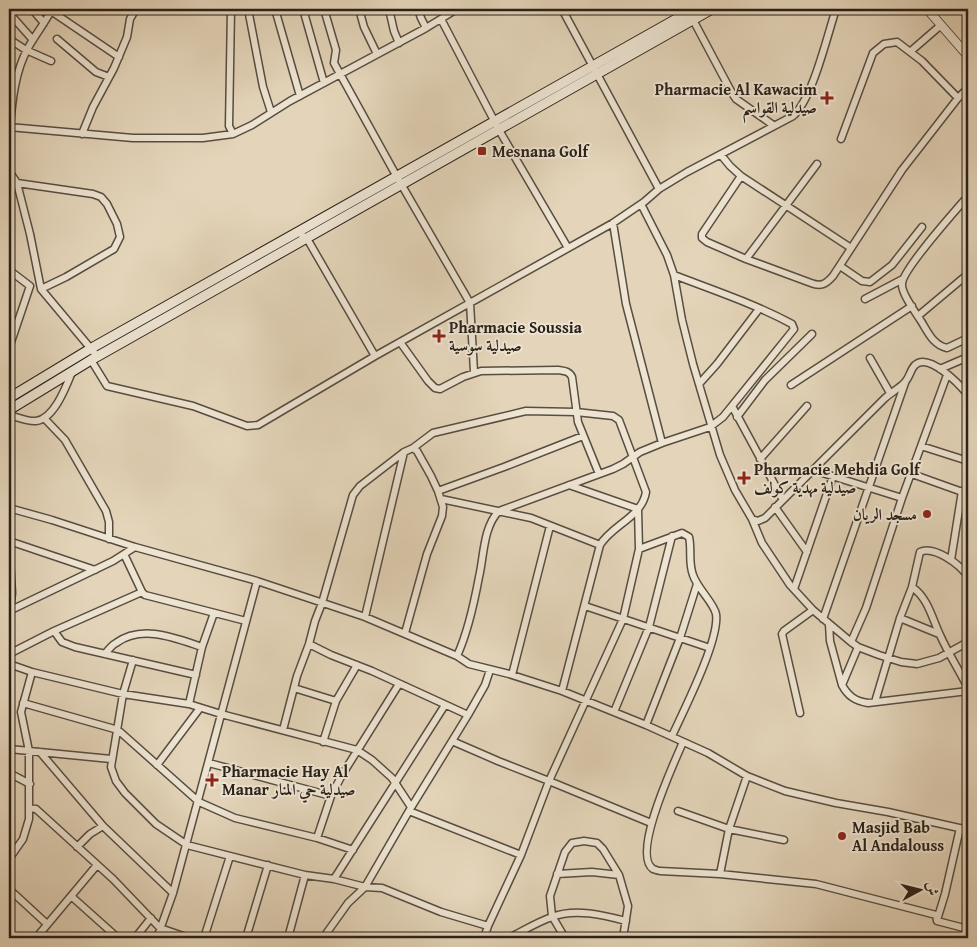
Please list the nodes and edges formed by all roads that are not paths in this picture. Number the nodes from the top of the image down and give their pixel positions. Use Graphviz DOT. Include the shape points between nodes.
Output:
graph roads {
  1 [pos="32,9"];
  2 [pos="136,9"];
  3 [pos="231,9"];
  4 [pos="248,9"];
  5 [pos="275,9"];
  6 [pos="303,9"];
  7 [pos="324,9"];
  8 [pos="359,9"];
  9 [pos="390,9"];
  10 [pos="418,9"];
  11 [pos="562,9"];
  12 [pos="712,9"];
  13 [pos="836,9"];
  14 [pos="927,9"];
  15 [pos="52,10"];
  16 [pos="454,10"];
  17 [pos="691,12"];
  18 [pos="9,13"];
  19 [pos="441,19"];
  20 [pos="44,23"];
  21 [pos="940,25"];
  22 [pos="426,28"];
  23 [pos="9,39"];
  24 [pos="57,39"];
  25 [pos="33,40"];
  26 [pos="399,43"];
  27 [pos="26,50"];
  28 [pos="911,51"];
  29 [pos="378,54"];
  30 [pos="968,56"];
  31 [pos="118,57"];
  32 [pos="51,61"];
  33 [pos="594,71"];
  34 [pos="341,74"];
  35 [pos="109,77"];
  36 [pos="324,83"];
  37 [pos="968,88"];
  38 [pos="300,96"];
  39 [pos="958,98"];
  40 [pos="271,112"];
  41 [pos="497,126"];
  42 [pos="773,126"];
  43 [pos="10,127"];
  44 [pos="82,134"];
  45 [pos="232,134"];
  46 [pos="841,139"];
  47 [pos="721,155"];
  48 [pos="817,164"];
  49 [pos="9,171"];
  50 [pos="741,176"];
  51 [pos="400,180"];
  52 [pos="17,182"];
  53 [pos="659,189"];
  54 [pos="968,196"];
  55 [pos="641,204"];
  56 [pos="786,205"];
  57 [pos="613,223"];
  58 [pos="922,227"];
  59 [pos="303,235"];
  60 [pos="568,248"];
  61 [pos="851,248"];
  62 [pos="746,259"];
  63 [pos="840,266"];
  64 [pos="10,272"];
  65 [pos="968,274"];
  66 [pos="674,276"];
  67 [pos="903,279"];
  68 [pos="39,280"];
  69 [pos="30,286"];
  70 [pos="41,289"];
  71 [pos="866,299"];
  72 [pos="470,302"];
  73 [pos="912,306"];
  74 [pos="759,309"];
  75 [pos="918,316"];
  76 [pos="812,334"];
  77 [pos="968,338"];
  78 [pos="400,342"];
  79 [pos="9,348"];
  80 [pos="90,349"];
  81 [pos="375,356"];
  82 [pos="968,357"];
  83 [pos="94,358"];
  84 [pos="870,358"];
  85 [pos="940,369"];
  86 [pos="73,370"];
  87 [pos="474,372"];
  88 [pos="947,375"];
  89 [pos="905,383"];
  90 [pos="699,384"];
  91 [pos="791,385"];
  92 [pos="968,385"];
  93 [pos="961,388"];
  94 [pos="890,393"];
  95 [pos="968,395"];
  96 [pos="9,398"];
  97 [pos="732,406"];
  98 [pos="807,406"];
  99 [pos="9,410"];
  100 [pos="576,412"];
  101 [pos="9,415"];
  102 [pos="737,417"];
  103 [pos="44,418"];
  104 [pos="710,427"];
  105 [pos="583,436"];
  106 [pos="662,442"];
  107 [pos="921,446"];
  108 [pos="412,448"];
  109 [pos="404,452"];
  110 [pos="633,458"];
  111 [pos="760,459"];
  112 [pos="968,461"];
  113 [pos="812,470"];
  114 [pos="599,474"];
  115 [pos="912,474"];
  116 [pos="833,476"];
  117 [pos="569,484"];
  118 [pos="869,487"];
  119 [pos="438,491"];
  120 [pos="965,493"];
  121 [pos="902,498"];
  122 [pos="441,499"];
  123 [pos="782,500"];
  124 [pos="775,507"];
  125 [pos="9,508"];
  126 [pos="638,508"];
  127 [pos="499,510"];
  128 [pos="752,519"];
  129 [pos="550,526"];
  130 [pos="672,536"];
  131 [pos="108,539"];
  132 [pos="9,545"];
  133 [pos="600,545"];
  134 [pos="135,548"];
  135 [pos="639,549"];
  136 [pos="807,552"];
  137 [pos="124,554"];
  138 [pos="951,560"];
  139 [pos="95,570"];
  140 [pos="968,577"];
  141 [pos="257,581"];
  142 [pos="696,584"];
  143 [pos="912,587"];
  144 [pos="794,589"];
  145 [pos="142,592"];
  146 [pos="322,603"];
  147 [pos="585,606"];
  148 [pos="11,610"];
  149 [pos="813,610"];
  150 [pos="214,613"];
  151 [pos="364,617"];
  152 [pos="900,618"];
  153 [pos="623,619"];
  154 [pos="823,619"];
  155 [pos="9,620"];
  156 [pos="246,621"];
  157 [pos="829,624"];
  158 [pos="649,627"];
  159 [pos="54,631"];
  160 [pos="404,633"];
  161 [pos="940,634"];
  162 [pos="680,638"];
  163 [pos="851,642"];
  164 [pos="968,642"];
  165 [pos="309,644"];
  166 [pos="202,647"];
  167 [pos="858,647"];
  168 [pos="710,648"];
  169 [pos="949,652"];
  170 [pos="9,654"];
  171 [pos="105,654"];
  172 [pos="457,656"];
  173 [pos="887,657"];
  174 [pos="133,660"];
  175 [pos="9,664"];
  176 [pos="358,665"];
  177 [pos="490,670"];
  178 [pos="32,672"];
  179 [pos="196,675"];
  180 [pos="512,676"];
  181 [pos="399,684"];
  182 [pos="842,685"];
  183 [pos="294,688"];
  184 [pos="968,688"];
  185 [pos="562,691"];
  186 [pos="968,692"];
  187 [pos="123,694"];
  188 [pos="586,701"];
  189 [pos="336,702"];
  190 [pos="875,702"];
  191 [pos="23,703"];
  192 [pos="189,704"];
  193 [pos="445,705"];
  194 [pos="200,708"];
  195 [pos="614,712"];
  196 [pos="800,713"];
  197 [pos="221,714"];
  198 [pos="468,715"];
  199 [pos="646,725"];
  200 [pos="118,730"];
  201 [pos="283,730"];
  202 [pos="672,736"];
  203 [pos="452,741"];
  204 [pos="323,742"];
  205 [pos="683,742"];
  206 [pos="9,749"];
  207 [pos="358,750"];
  208 [pos="30,751"];
  209 [pos="40,752"];
  210 [pos="111,759"];
  211 [pos="209,763"];
  212 [pos="157,765"];
  213 [pos="9,773"];
  214 [pos="747,776"];
  215 [pos="395,781"];
  216 [pos="549,781"];
  217 [pos="30,784"];
  218 [pos="332,796"];
  219 [pos="198,802"];
  220 [pos="30,808"];
  221 [pos="410,809"];
  222 [pos="678,811"];
  223 [pos="650,823"];
  224 [pos="103,826"];
  225 [pos="960,828"];
  226 [pos="729,829"];
  227 [pos="968,830"];
  228 [pos="317,838"];
  229 [pos="784,840"];
  230 [pos="186,845"];
  231 [pos="77,847"];
  232 [pos="353,850"];
  233 [pos="521,854"];
  234 [pos="10,856"];
  235 [pos="230,856"];
  236 [pos="97,865"];
  237 [pos="268,865"];
  238 [pos="557,874"];
  239 [pos="720,874"];
  240 [pos="305,875"];
  241 [pos="619,875"];
  242 [pos="334,879"];
  243 [pos="366,887"];
  244 [pos="9,889"];
  245 [pos="173,893"];
  246 [pos="71,896"];
  247 [pos="552,916"];
  248 [pos="151,918"];
  249 [pos="626,921"];
  250 [pos="937,921"];
  251 [pos="47,924"];
  252 [pos="488,926"];
  253 [pos="160,928"];
  254 [pos="968,929"];
  255 [pos="40,937"];
  256 [pos="118,938"];
  257 [pos="135,938"];
  258 [pos="157,938"];
  259 [pos="189,938"];
  260 [pos="204,938"];
  261 [pos="246,938"];
  262 [pos="288,938"];
  263 [pos="323,938"];
  264 [pos="486,938"];
  265 [pos="510,938"];
  266 [pos="565,938"];
  267 [pos="624,938"];
  1 -- 20 [label="street"];
  2 -- 31 [label="street"];
  3 -- 45 [label="street" via="229,126"];
  4 -- 40 [label="street"];
  5 -- 38 [label="street"];
  6 -- 36 [label="street"];
  7 -- 34 [label="street" via="336,50 334,63"];
  8 -- 29 [label="street"];
  9 -- 26 [label="street"];
  10 -- 22 [label="street"];
  11 -- 33 [label="street"];
  12 -- 17 [label="main road"];
  13 -- 42 [label="street" via="805,100 793,116"];
  14 -- 21 [label="street"];
  15 -- 20 [label="street"];
  15 -- 31 [label="street"];
  16 -- 19 [label="street"];
  17 -- 33 [label="main road"];
  17 -- 42 [label="street" via="736,99"];
  18 -- 25 [label="street"];
  19 -- 22 [label="street"];
  19 -- 41 [label="street"];
  20 -- 25 [label="street"];
  21 -- 28 [label="street"];
  21 -- 30 [label="street"];
  22 -- 26 [label="street"];
  23 -- 27 [label="street"];
  24 -- 35 [label="street" via="96,72"];
  25 -- 27 [label="street"];
  26 -- 29 [label="street"];
  27 -- 32 [label="street"];
  27 -- 43 [label="street" via="18,73"];
  28 -- 39 [label="street"];
  28 -- 46 [label="street" via="897,42 884,44 873,53"];
  29 -- 34 [label="street"];
  31 -- 35 [label="street"];
  33 -- 41 [label="main road"];
  33 -- 53 [label="street"];
  34 -- 36 [label="street"];
  34 -- 51 [label="street"];
  35 -- 44 [label="street"];
  36 -- 38 [label="street"];
  37 -- 39 [label="street"];
  38 -- 40 [label="street"];
  39 -- 61 [label="street" via="902,170"];
  40 -- 45 [label="street"];
  41 -- 51 [label="main road"];
  41 -- 60 [label="street"];
  42 -- 47 [label="street"];
  43 -- 44 [label="street"];
  44 -- 45 [label="street" via="214,138"];
  47 -- 50 [label="street"];
  47 -- 53 [label="street"];
  48 -- 56 [label="street"];
  49 -- 52 [label="street"];
  50 -- 56 [label="street"];
  50 -- 62 [label="street" via="702,238"];
  51 -- 59 [label="main road"];
  51 -- 72 [label="street"];
  52 -- 68 [label="street"];
  52 -- 70 [label="street" via="101,197 117,224 120,237 114,248"];
  53 -- 55 [label="street"];
  54 -- 67 [label="street"];
  55 -- 57 [label="street"];
  55 -- 66 [label="street" via="664,245"];
  56 -- 61 [label="street"];
  56 -- 62 [label="street"];
  57 -- 60 [label="street"];
  57 -- 106 [label="street" via="626,304"];
  58 -- 63 [label="street" via="892,265 870,282 862,281"];
  59 -- 80 [label="main road"];
  59 -- 81 [label="street"];
  59 -- 83 [label="main road"];
  60 -- 72 [label="street"];
  61 -- 63 [label="street"];
  62 -- 63 [label="street" via="820,285 829,281"];
  64 -- 69 [label="street"];
  65 -- 75 [label="street"];
  66 -- 74 [label="street"];
  66 -- 90 [label="street"];
  67 -- 71 [label="street"];
  67 -- 73 [label="street" via="903,291"];
  68 -- 69 [label="street"];
  68 -- 70 [label="street"];
  69 -- 79 [label="street"];
  70 -- 80 [label="street"];
  72 -- 78 [label="street"];
  72 -- 87 [label="street"];
  73 -- 75 [label="street"];
  73 -- 91 [label="street"];
  74 -- 90 [label="street"];
  74 -- 97 [label="street" via="792,324 794,329"];
  75 -- 77 [label="street" via="943,348"];
  76 -- 102 [label="street" via="765,380"];
  78 -- 81 [label="street"];
  78 -- 87 [label="street" via="435,388 440,389"];
  80 -- 83 [label="street"];
  80 -- 96 [label="main road"];
  81 -- 83 [label="street" via="258,425 247,426 193,406 106,386"];
  82 -- 85 [label="street"];
  83 -- 86 [label="main road"];
  84 -- 94 [label="street"];
  85 -- 88 [label="street"];
  85 -- 89 [label="street" via="926,362 917,364"];
  86 -- 99 [label="main road"];
  86 -- 103 [label="street" via="62,394"];
  87 -- 100 [label="street" via="565,371 572,377"];
  88 -- 93 [label="street"];
  88 -- 107 [label="street"];
  89 -- 94 [label="street"];
  89 -- 118 [label="street"];
  90 -- 104 [label="street"];
  92 -- 93 [label="street"];
  93 -- 95 [label="street"];
  94 -- 113 [label="street"];
  97 -- 102 [label="street"];
  97 -- 104 [label="street"];
  98 -- 111 [label="street"];
  100 -- 105 [label="street"];
  100 -- 108 [label="street" via="526,411 433,433"];
  100 -- 110 [label="street" via="612,416 619,420"];
  101 -- 103 [label="street" via="34,421"];
  102 -- 111 [label="street"];
  103 -- 131 [label="street" via="65,440 106,511"];
  104 -- 106 [label="street"];
  104 -- 128 [label="street" via="735,490"];
  105 -- 114 [label="street"];
  105 -- 119 [label="street"];
  106 -- 110 [label="street"];
  107 -- 112 [label="street"];
  107 -- 115 [label="street"];
  108 -- 109 [label="street"];
  108 -- 119 [label="street" via="418,451"];
  109 -- 146 [label="street" via="353,495"];
  109 -- 151 [label="street"];
  110 -- 114 [label="street"];
  110 -- 126 [label="street" via="646,492"];
  111 -- 123 [label="street"];
  113 -- 116 [label="street"];
  113 -- 123 [label="street"];
  114 -- 117 [label="street"];
  115 -- 120 [label="street"];
  115 -- 121 [label="street"];
  116 -- 118 [label="street"];
  116 -- 136 [label="street"];
  117 -- 126 [label="street"];
  117 -- 127 [label="street"];
  118 -- 121 [label="street"];
  118 -- 154 [label="street"];
  119 -- 122 [label="street"];
  120 -- 138 [label="street"];
  121 -- 163 [label="street" via="866,608"];
  122 -- 127 [label="street"];
  122 -- 160 [label="street" via="442,516 427,554"];
  123 -- 124 [label="street"];
  124 -- 128 [label="street" via="763,520"];
  124 -- 136 [label="street"];
  125 -- 131 [label="street"];
  126 -- 133 [label="street" via="605,536"];
  126 -- 135 [label="street"];
  127 -- 129 [label="street"];
  127 -- 172 [label="street" via="490,523 473,603"];
  128 -- 144 [label="street" via="762,543"];
  129 -- 133 [label="street"];
  129 -- 180 [label="street"];
  130 -- 135 [label="street"];
  130 -- 142 [label="street" via="682,533 689,537 690,564"];
  130 -- 158 [label="street"];
  131 -- 134 [label="street"];
  132 -- 139 [label="street"];
  132 -- 148 [label="street"];
  133 -- 147 [label="street"];
  134 -- 137 [label="street"];
  134 -- 141 [label="street"];
  135 -- 153 [label="street"];
  136 -- 144 [label="street"];
  137 -- 139 [label="street"];
  137 -- 145 [label="street"];
  138 -- 140 [label="street"];
  138 -- 143 [label="street" via="921,551"];
  139 -- 148 [label="street"];
  141 -- 146 [label="street"];
  141 -- 156 [label="street"];
  142 -- 162 [label="street"];
  142 -- 168 [label="street" via="716,612 717,627"];
  143 -- 152 [label="street"];
  143 -- 161 [label="street" via="924,599"];
  144 -- 149 [label="street"];
  145 -- 150 [label="street" via="152,598"];
  145 -- 159 [label="street"];
  146 -- 151 [label="street"];
  146 -- 165 [label="street"];
  147 -- 153 [label="street"];
  147 -- 185 [label="street"];
  148 -- 155 [label="street"];
  149 -- 154 [label="street"];
  149 -- 196 [label="street" via="782,634"];
  150 -- 156 [label="street"];
  150 -- 166 [label="street"];
  151 -- 160 [label="street"];
  152 -- 161 [label="street"];
  152 -- 173 [label="street"];
  153 -- 158 [label="street"];
  153 -- 188 [label="street"];
  154 -- 157 [label="street"];
  156 -- 197 [label="street"];
  157 -- 163 [label="street"];
  157 -- 182 [label="street" via="830,642"];
  158 -- 162 [label="street"];
  158 -- 195 [label="street"];
  159 -- 170 [label="street"];
  159 -- 171 [label="street" via="62,642"];
  160 -- 172 [label="street"];
  161 -- 169 [label="street"];
  162 -- 168 [label="street"];
  162 -- 199 [label="street"];
  163 -- 167 [label="street"];
  164 -- 169 [label="street"];
  165 -- 176 [label="street"];
  165 -- 183 [label="street"];
  166 -- 171 [label="street" via="144,632 116,642"];
  166 -- 179 [label="street"];
  167 -- 173 [label="street"];
  167 -- 182 [label="street"];
  168 -- 202 [label="street"];
  169 -- 173 [label="street" via="918,664"];
  169 -- 184 [label="street"];
  171 -- 174 [label="street"];
  172 -- 177 [label="street" via="469,664"];
  173 -- 190 [label="street"];
  174 -- 179 [label="street"];
  174 -- 187 [label="street"];
  175 -- 178 [label="street"];
  176 -- 181 [label="street"];
  176 -- 189 [label="street"];
  177 -- 180 [label="street"];
  177 -- 198 [label="street"];
  178 -- 187 [label="street"];
  178 -- 191 [label="street"];
  179 -- 192 [label="street"];
  180 -- 185 [label="street"];
  181 -- 193 [label="street"];
  181 -- 207 [label="street"];
  182 -- 190 [label="street" via="854,699"];
  183 -- 189 [label="street"];
  183 -- 201 [label="street"];
  185 -- 188 [label="street"];
  186 -- 190 [label="street"];
  187 -- 192 [label="street"];
  187 -- 200 [label="street"];
  188 -- 195 [label="street"];
  188 -- 216 [label="street"];
  189 -- 204 [label="street"];
  191 -- 200 [label="street"];
  191 -- 208 [label="street" via="21,719"];
  192 -- 194 [label="street"];
  193 -- 198 [label="street"];
  193 -- 215 [label="street"];
  194 -- 197 [label="street"];
  194 -- 212 [label="street"];
  195 -- 199 [label="street"];
  197 -- 201 [label="street"];
  197 -- 211 [label="street"];
  198 -- 203 [label="street"];
  199 -- 202 [label="street"];
  200 -- 210 [label="street"];
  200 -- 212 [label="street"];
  201 -- 204 [label="street"];
  202 -- 205 [label="street"];
  203 -- 216 [label="street"];
  203 -- 221 [label="street"];
  204 -- 207 [label="street"];
  205 -- 214 [label="street"];
  205 -- 223 [label="street"];
  206 -- 208 [label="street"];
  207 -- 215 [label="street"];
  207 -- 218 [label="street"];
  208 -- 209 [label="street"];
  208 -- 217 [label="street"];
  209 -- 210 [label="street"];
  209 -- 224 [label="street"];
  210 -- 230 [label="street" via="112,773 125,793 156,824"];
  211 -- 218 [label="street"];
  211 -- 219 [label="street"];
  212 -- 219 [label="street"];
  213 -- 217 [label="street"];
  214 -- 225 [label="street" via="785,791 836,804"];
  214 -- 226 [label="street"];
  215 -- 221 [label="street"];
  215 -- 232 [label="street"];
  216 -- 223 [label="street"];
  216 -- 233 [label="street"];
  217 -- 220 [label="street"];
  218 -- 228 [label="street"];
  219 -- 228 [label="street" via="234,818"];
  219 -- 230 [label="street"];
  220 -- 231 [label="street" via="36,809"];
  220 -- 234 [label="street" via="23,839"];
  221 -- 233 [label="street"];
  221 -- 243 [label="street"];
  222 -- 226 [label="street"];
  223 -- 239 [label="street" via="648,860 653,869"];
  224 -- 231 [label="street"];
  224 -- 245 [label="street"];
  225 -- 227 [label="street"];
  225 -- 250 [label="street"];
  226 -- 229 [label="street"];
  226 -- 239 [label="street"];
  228 -- 232 [label="street"];
  230 -- 235 [label="street"];
  230 -- 245 [label="street"];
  231 -- 236 [label="street"];
  232 -- 242 [label="street"];
  233 -- 252 [label="street"];
  235 -- 237 [label="street"];
  235 -- 260 [label="street"];
  236 -- 246 [label="street"];
  236 -- 248 [label="street"];
  237 -- 240 [label="street"];
  237 -- 261 [label="street"];
  238 -- 241 [label="street" via="592,872"];
  238 -- 241 [label="street" via="570,846 584,841 597,843"];
  238 -- 247 [label="street" via="550,896"];
  239 -- 250 [label="street" via="816,884 936,915"];
  240 -- 242 [label="street"];
  240 -- 262 [label="street"];
  241 -- 249 [label="street" via="628,906"];
  242 -- 243 [label="street"];
  243 -- 252 [label="street" via="382,888 441,912"];
  243 -- 263 [label="street" via="348,903"];
  244 -- 251 [label="street"];
  245 -- 253 [label="street"];
  246 -- 251 [label="street"];
  246 -- 256 [label="street"];
  247 -- 249 [label="street" via="579,913"];
  247 -- 265 [label="street"];
  247 -- 266 [label="street"];
  248 -- 253 [label="street"];
  248 -- 257 [label="street"];
  249 -- 267 [label="street"];
  250 -- 254 [label="street"];
  251 -- 255 [label="street"];
  252 -- 264 [label="street"];
  253 -- 258 [label="street"];
  253 -- 259 [label="street"];
}
